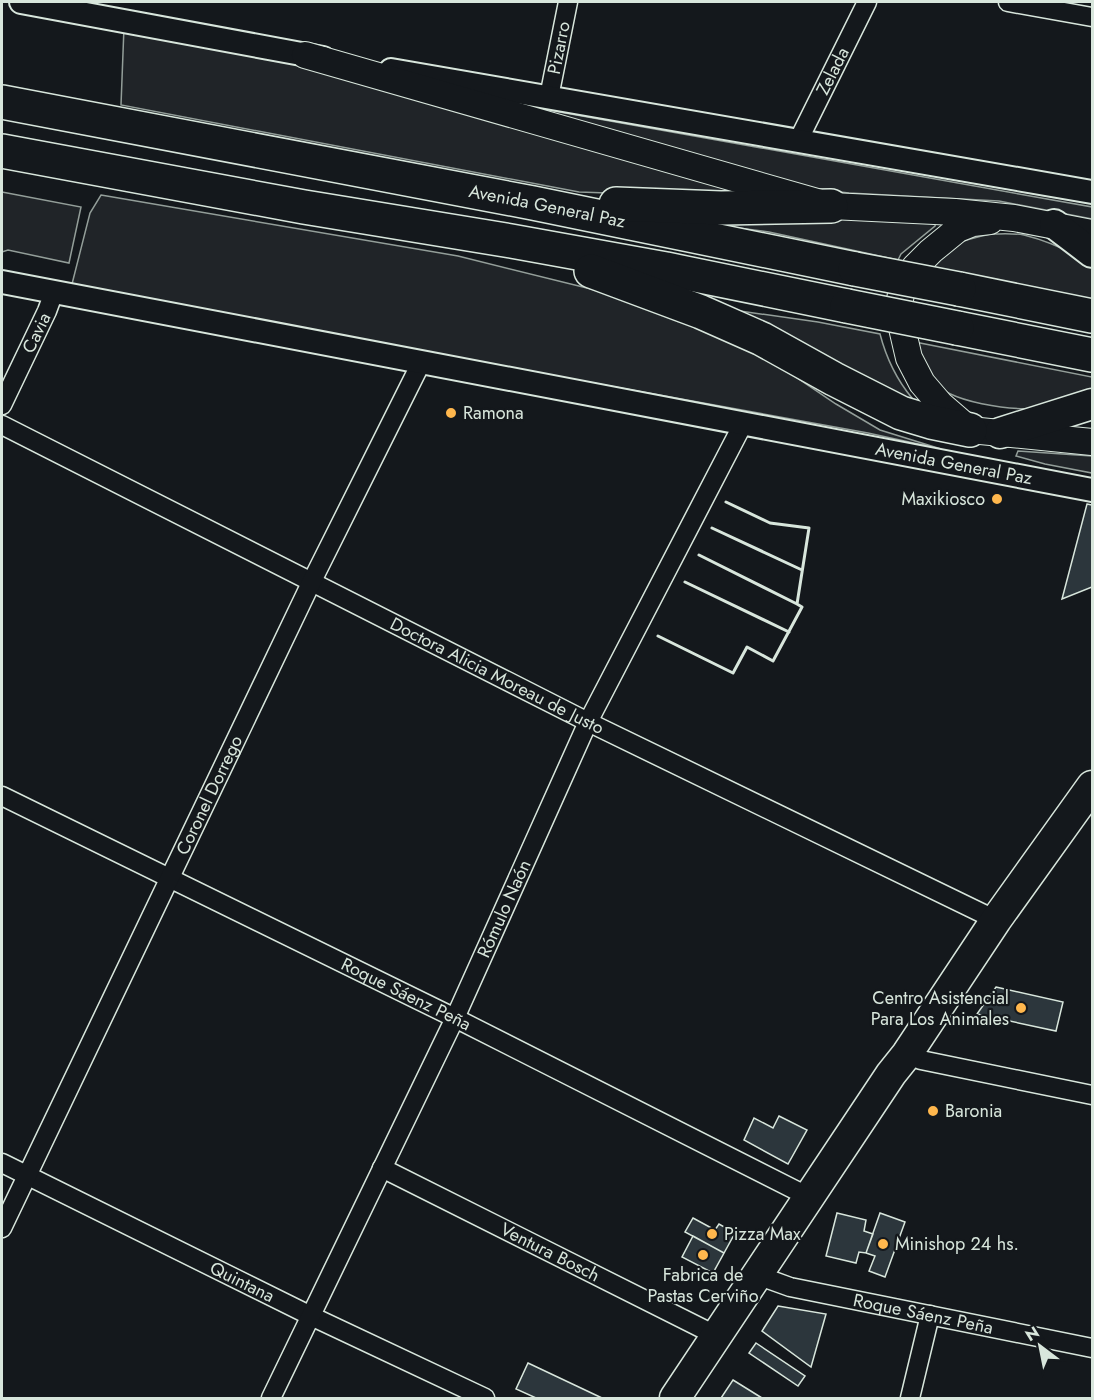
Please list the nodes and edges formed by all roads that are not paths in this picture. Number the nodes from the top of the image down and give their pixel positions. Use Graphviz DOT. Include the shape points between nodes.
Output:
graph roads {
  1 [pos="21,2"];
  2 [pos="568,2"];
  3 [pos="867,2"];
  4 [pos="1008,2"];
  5 [pos="1092,17"];
  6 [pos="305,56"];
  7 [pos="549,97"];
  8 [pos="2,102"];
  9 [pos="798,141"];
  10 [pos="2,152"];
  11 [pos="1092,192"];
  12 [pos="533,203"];
  13 [pos="831,206"];
  14 [pos="1014,218"];
  15 [pos="1054,224"];
  16 [pos="1092,233"];
  17 [pos="511,241"];
  18 [pos="1092,254"];
  19 [pos="2,282"];
  20 [pos="54,292"];
  21 [pos="1092,316"];
  22 [pos="1092,355"];
  23 [pos="421,363"];
  24 [pos="1092,404"];
  25 [pos="2,405"];
  26 [pos="743,424"];
  27 [pos="2,425"];
  28 [pos="985,432"];
  29 [pos="1092,442"];
  30 [pos="1092,490"];
  31 [pos="311,583"];
  32 [pos="588,722"];
  33 [pos="1091,784"];
  34 [pos="2,796"];
  35 [pos="170,878"];
  36 [pos="996,920"];
  37 [pos="455,1018"];
  38 [pos="907,1054"];
  39 [pos="1092,1095"];
  40 [pos="2,1163"];
  41 [pos="382,1168"];
  42 [pos="27,1175"];
  43 [pos="809,1197"];
  44 [pos="2,1228"];
  45 [pos="757,1275"];
  46 [pos="930,1315"];
  47 [pos="311,1316"];
  48 [pos="717,1336"];
  49 [pos="1092,1348"];
  50 [pos="271,1398"];
  51 [pos="485,1398"];
  52 [pos="675,1398"];
  53 [pos="910,1398"];
  1 -- 6 [label="street"];
  2 -- 7 [label="street, Pizarro"];
  3 -- 9 [label="street, Zelada"];
  4 -- 5 [label="street"];
  6 -- 7 [label="street"];
  6 -- 13 [label="main road"];
  7 -- 9 [label="street"];
  8 -- 12 [label="highway, Avenida General Paz"];
  9 -- 11 [label="street"];
  10 -- 17 [label="highway"];
  12 -- 13 [label="highway" via="721,208"];
  12 -- 21 [label="highway, Avenida General Paz, bridge"];
  13 -- 14 [label="main road"];
  14 -- 15 [label="main road"];
  14 -- 28 [label="main road" via="973,223 930,251 915,267 901,294 898,311 909,358 922,383 940,405"];
  15 -- 16 [label="main road"];
  15 -- 18 [label="main road"];
  17 -- 22 [label="highway, bridge"];
  17 -- 28 [label="highway" via="701,312 762,339 901,413"];
  19 -- 20 [label="street, Avenida General Paz"];
  20 -- 23 [label="street, Avenida General Paz"];
  20 -- 25 [label="street, Cavia"];
  23 -- 26 [label="street, Avenida General Paz"];
  23 -- 31 [label="street, Coronel Dorrego"];
  24 -- 28 [label="highway"];
  26 -- 30 [label="street, Avenida General Paz"];
  26 -- 32 [label="street, Rómulo Naón"];
  27 -- 31 [label="street, Doctora Alicia Moreau de Justo"];
  28 -- 29 [label="main road"];
  31 -- 32 [label="street, Doctora Alicia Moreau de Justo"];
  31 -- 35 [label="street, Coronel Dorrego"];
  32 -- 36 [label="street, Doctora Alicia Moreau de Justo"];
  32 -- 37 [label="street, Rómulo Naón"];
  33 -- 36 [label="highway"];
  34 -- 35 [label="street, Roque Sáenz Peña"];
  35 -- 37 [label="street, Roque Sáenz Peña"];
  35 -- 42 [label="street, Coronel Dorrego"];
  36 -- 38 [label="highway"];
  37 -- 41 [label="street, Rómulo Naón"];
  37 -- 43 [label="street, Roque Sáenz Peña"];
  38 -- 39 [label="street"];
  38 -- 43 [label="highway"];
  40 -- 42 [label="street, Quintana"];
  41 -- 47 [label="street, Rómulo Naón"];
  41 -- 48 [label="street, Ventura Bosch"];
  42 -- 44 [label="street, Coronel Dorrego"];
  42 -- 47 [label="street, Quintana"];
  43 -- 45 [label="highway"];
  45 -- 46 [label="street, Roque Sáenz Peña" via="790,1287"];
  45 -- 48 [label="highway"];
  46 -- 49 [label="street, Roque Sáenz Peña"];
  46 -- 53 [label="street"];
  47 -- 50 [label="street, Rómulo Naón"];
  47 -- 51 [label="street, Quintana"];
  48 -- 52 [label="highway"];
}
